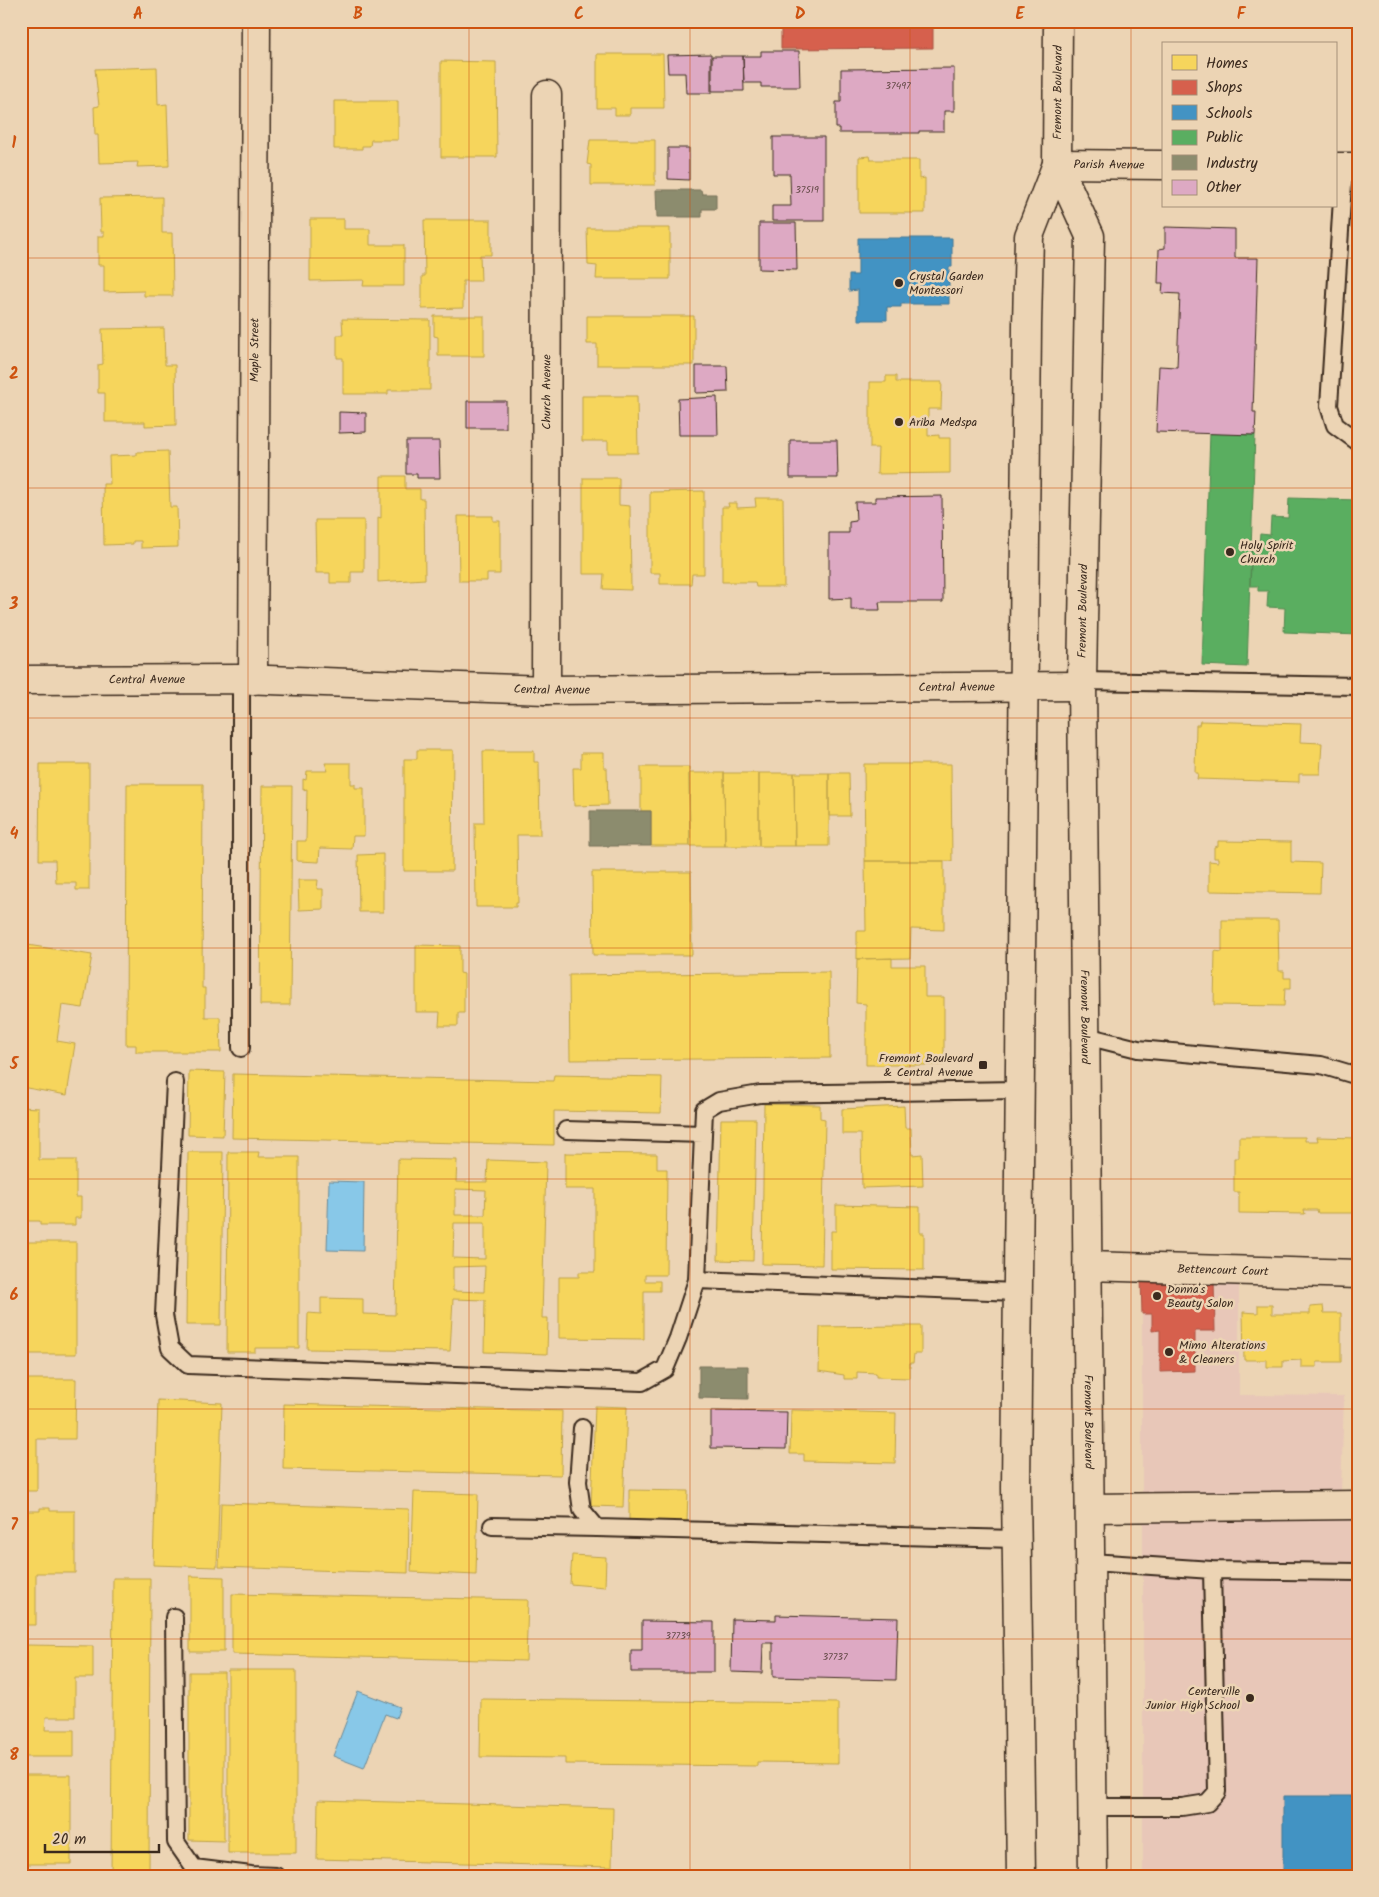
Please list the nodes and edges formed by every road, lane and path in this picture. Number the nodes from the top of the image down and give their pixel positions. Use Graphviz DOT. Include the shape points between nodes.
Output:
graph roads {
  1 [pos="256,21"];
  2 [pos="1058,21"];
  3 [pos="547,95"];
  4 [pos="1057,164"];
  5 [pos="1162,165"];
  6 [pos="1346,167"];
  7 [pos="1358,442"];
  8 [pos="21,680"];
  9 [pos="247,680"];
  10 [pos="1082,683"];
  11 [pos="1022,686"];
  12 [pos="1358,686"];
  13 [pos="546,690"];
  14 [pos="1086,1036"];
  15 [pos="241,1048"];
  16 [pos="1358,1076"];
  17 [pos="175,1082"];
  18 [pos="1019,1090"];
  19 [pos="566,1130"];
  20 [pos="703,1134"];
  21 [pos="1088,1266"];
  22 [pos="1358,1274"];
  23 [pos="697,1280"];
  24 [pos="1017,1292"];
  25 [pos="582,1428"];
  26 [pos="1358,1505"];
  27 [pos="1090,1508"];
  28 [pos="492,1526"];
  29 [pos="597,1528"];
  30 [pos="1016,1538"];
  31 [pos="1091,1562"];
  32 [pos="1212,1570"];
  33 [pos="1358,1572"];
  34 [pos="174,1617"];
  35 [pos="1092,1807"];
  36 [pos="276,1876"];
  37 [pos="1021,1876"];
  38 [pos="1092,1876"];
  1 -- 9 [label="main road, Maple Street"];
  2 -- 4 [label="main road, Fremont Boulevard"];
  3 -- 13 [label="main road, Church Avenue"];
  4 -- 5 [label="main road, Parish Avenue"];
  4 -- 10 [label="main road, Fremont Boulevard" via="1090,236"];
  4 -- 11 [label="main road, Fremont Boulevard" via="1029,236"];
  6 -- 7 [label="lane" via="1330,406 1335,425"];
  8 -- 9 [label="main road, Central Avenue"];
  9 -- 13 [label="main road, Central Avenue"];
  9 -- 15 [label="lane"];
  10 -- 11 [label="main road, Central Avenue"];
  10 -- 12 [label="lane"];
  10 -- 14 [label="main road, Fremont Boulevard"];
  11 -- 13 [label="main road, Central Avenue"];
  11 -- 18 [label="main road, Fremont Boulevard"];
  14 -- 16 [label="lane" via="1138,1049 1321,1064"];
  14 -- 21 [label="main road, Fremont Boulevard"];
  17 -- 23 [label="lane" via="164,1316 170,1348 188,1365 642,1382 665,1369"];
  18 -- 20 [label="lane" via="760,1094 718,1101 704,1110"];
  18 -- 24 [label="main road, Fremont Boulevard"];
  19 -- 20 [label="lane"];
  20 -- 23 [label="lane"];
  21 -- 22 [label="main road, Bettencourt Court"];
  21 -- 27 [label="main road, Fremont Boulevard"];
  23 -- 24 [label="lane"];
  24 -- 30 [label="main road, Fremont Boulevard"];
  25 -- 29 [label="lane" via="578,1482 582,1510"];
  26 -- 27 [label="main road"];
  27 -- 31 [label="main road, Fremont Boulevard"];
  28 -- 29 [label="lane"];
  29 -- 30 [label="lane"];
  30 -- 37 [label="main road, Fremont Boulevard"];
  31 -- 32 [label="lane"];
  31 -- 35 [label="main road, Fremont Boulevard"];
  32 -- 33 [label="lane"];
  32 -- 35 [label="lane" via="1217,1792 1207,1803 1182,1807"];
  34 -- 36 [label="lane" via="176,1842 194,1868"];
  35 -- 38 [label="main road, Fremont Boulevard"];
}
